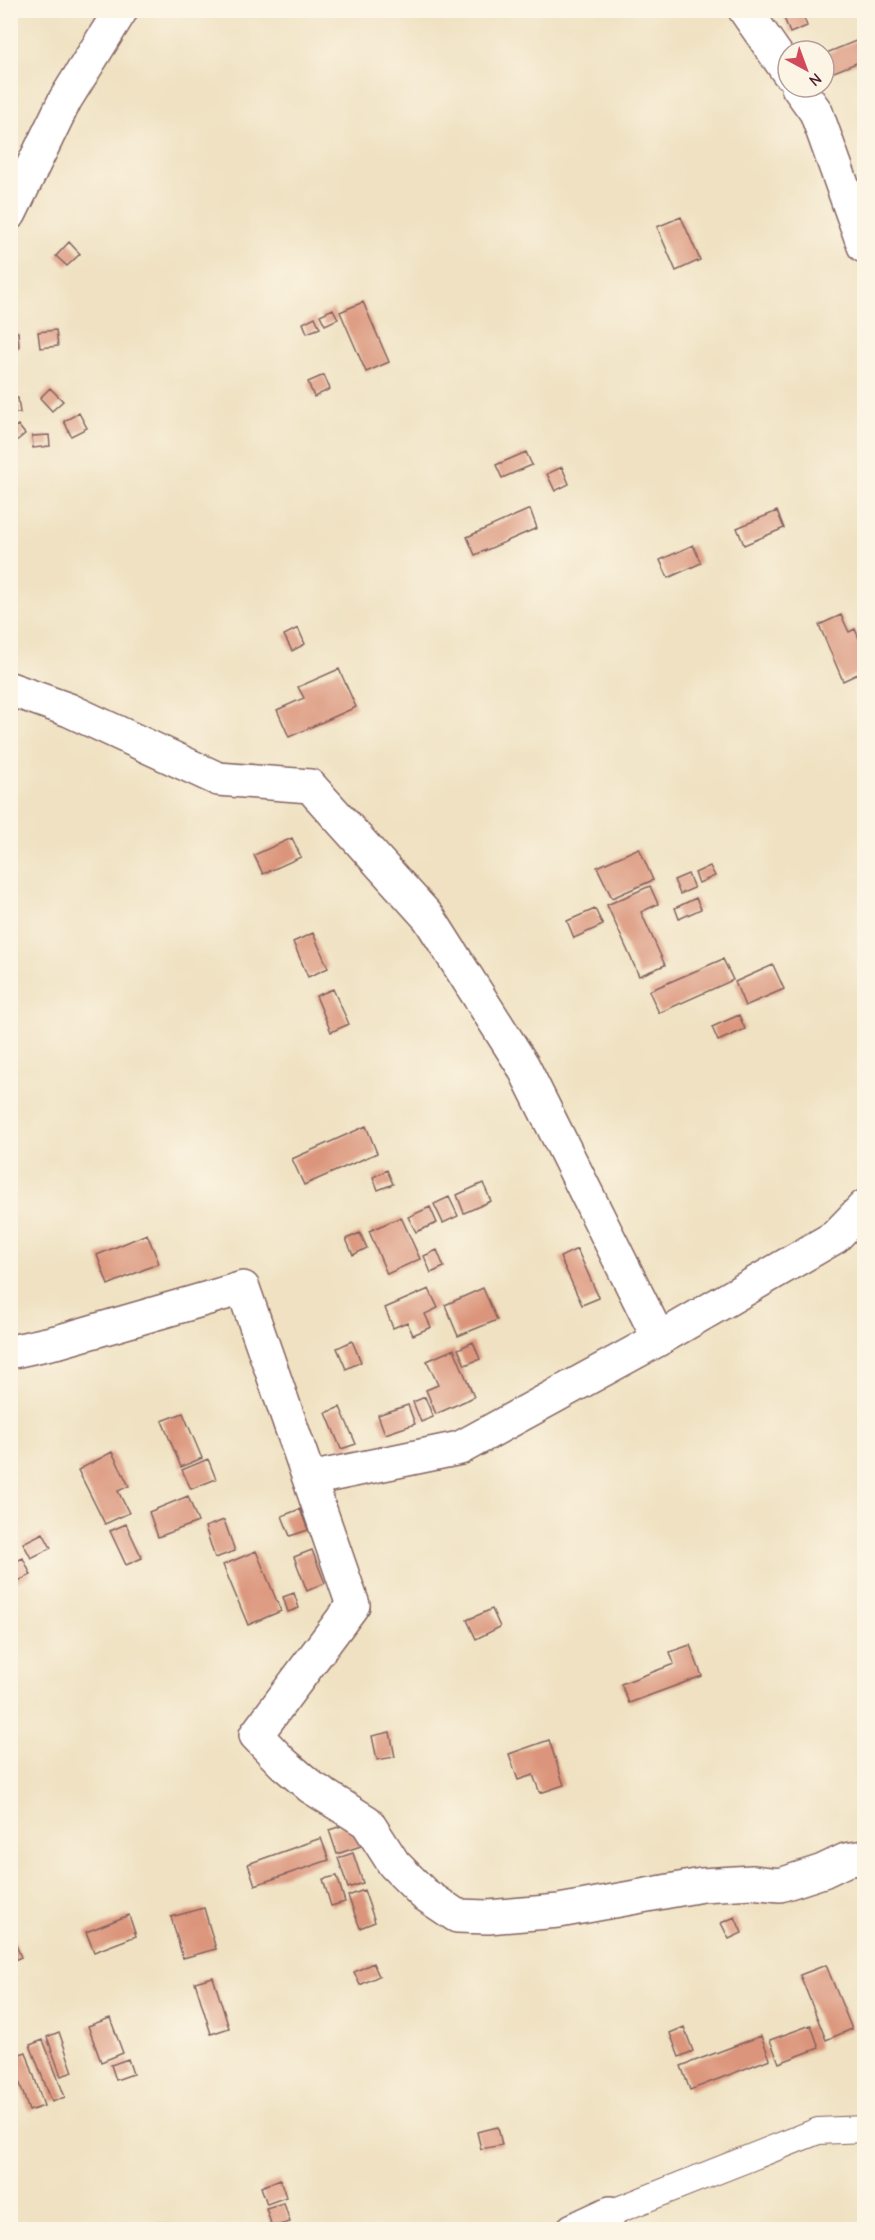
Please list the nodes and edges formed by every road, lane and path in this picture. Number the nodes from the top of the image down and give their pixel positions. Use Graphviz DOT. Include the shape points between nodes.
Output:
graph roads {
  1 [pos="121,10"];
  2 [pos="745,10"];
  3 [pos="776,55"];
  4 [pos="807,99"];
  5 [pos="10,213"];
  6 [pos="864,246"];
  7 [pos="10,689"];
  8 [pos="864,1207"];
  9 [pos="659,1339"];
  10 [pos="10,1352"];
  11 [pos="310,1479"];
  12 [pos="864,1857"];
  13 [pos="864,2129"];
  14 [pos="606,2221"];
  15 [pos="573,2229"];
  1 -- 5 [label="street" via="65,100"];
  2 -- 3 [label="street"];
  4 -- 6 [label="street" via="816,112"];
  7 -- 9 [label="street" via="69,710 218,779 310,786 429,918 523,1066"];
  8 -- 9 [label="street" via="835,1237"];
  9 -- 11 [label="street" via="460,1448"];
  10 -- 11 [label="street" via="243,1288"];
  11 -- 12 [label="street" via="353,1605 256,1735 312,1787 367,1822 394,1864 424,1894 457,1916 488,1917 559,1911 702,1885 780,1884"];
  13 -- 14 [label="street" via="818,2131"];
  14 -- 15 [label="street"];
}
